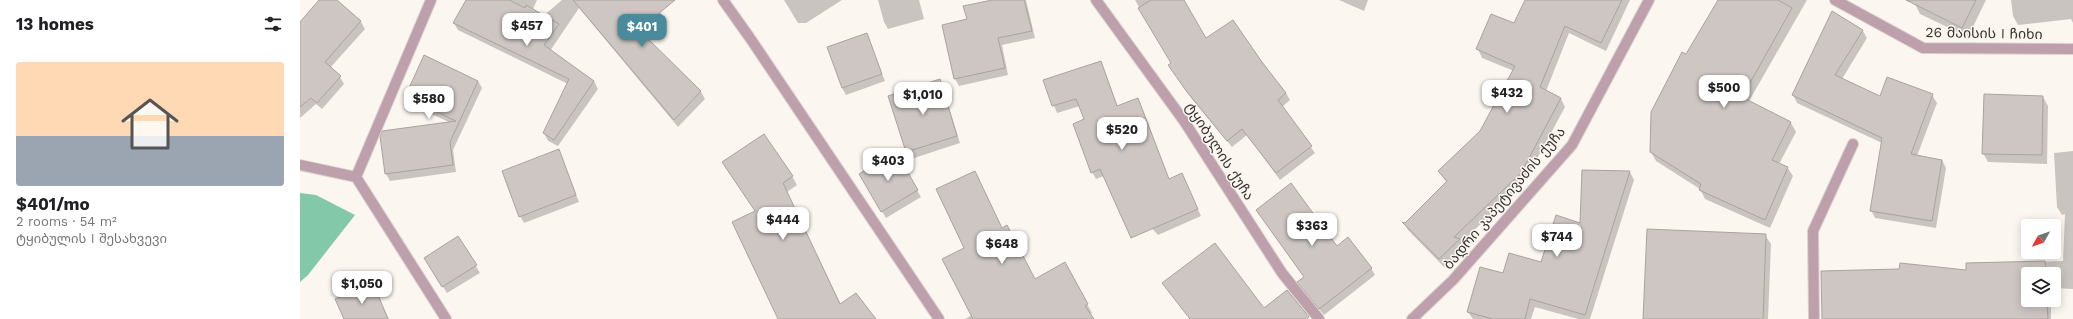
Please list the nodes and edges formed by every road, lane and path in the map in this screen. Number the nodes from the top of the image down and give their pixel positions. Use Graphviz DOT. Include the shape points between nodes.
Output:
graph roads {
  1 [pos="431,0"];
  2 [pos="722,0"];
  3 [pos="1096,0"];
  4 [pos="1649,0"];
  5 [pos="1835,0"];
  6 [pos="2073,49"];
  7 [pos="1853,144"];
  8 [pos="300,166"];
  9 [pos="356,177"];
  10 [pos="446,319"];
  11 [pos="940,319"];
  12 [pos="1319,319"];
  13 [pos="1412,319"];
  14 [pos="1814,319"];
  1 -- 9 [label="street"];
  2 -- 11 [label="street"];
  3 -- 12 [label="street, ტყიბულის ქუჩა" via="1184,121 1282,273"];
  4 -- 13 [label="street, ბადრი კაპეტივაძის ქუჩა" via="1572,145 1453,280"];
  5 -- 6 [label="street, 26 მაისის I ჩიხი" via="1923,48"];
  7 -- 14 [label="street" via="1813,231"];
  8 -- 9 [label="street"];
  9 -- 10 [label="street"];
}
